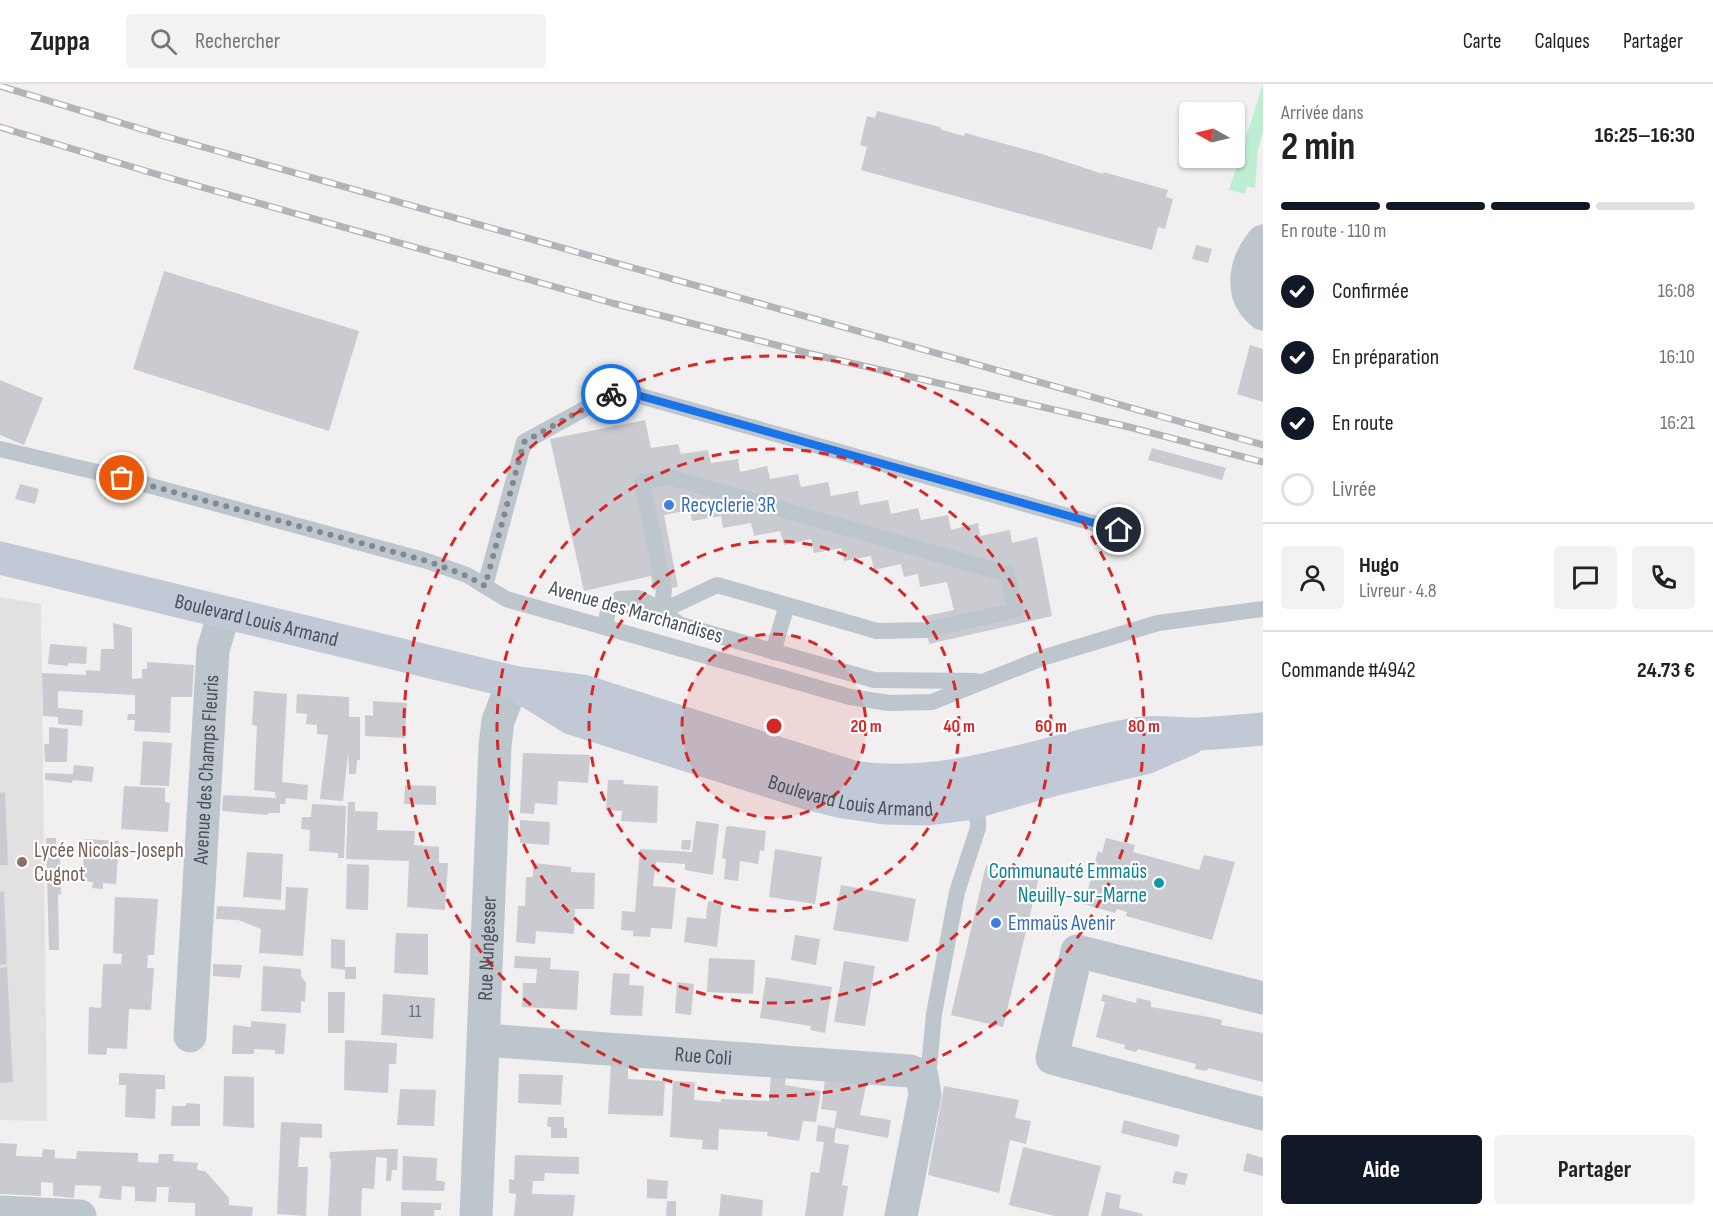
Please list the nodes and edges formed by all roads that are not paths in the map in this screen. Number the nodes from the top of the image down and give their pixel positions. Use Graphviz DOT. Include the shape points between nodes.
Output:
graph roads {
  1 [pos="1263,241"];
  2 [pos="1263,314"];
  3 [pos="0,449"];
  4 [pos="1119,530"];
  5 [pos="0,558"];
  6 [pos="485,586"];
  7 [pos="787,605"];
  8 [pos="1263,609"];
  9 [pos="662,611"];
  10 [pos="224,613"];
  11 [pos="605,626"];
  12 [pos="773,652"];
  13 [pos="986,681"];
  14 [pos="513,682"];
  15 [pos="1263,729"];
  16 [pos="1199,734"];
  17 [pos="967,804"];
  18 [pos="1263,998"];
  19 [pos="190,1036"];
  20 [pos="484,1040"];
  21 [pos="922,1076"];
  22 [pos="1263,1114"];
  23 [pos="0,1212"];
  24 [pos="80,1216"];
  25 [pos="476,1216"];
  26 [pos="901,1216"];
  1 -- 2 [label="street" via="1246,273 1247,292"];
  3 -- 6 [label="lane, Avenue des Marchandises" via="427,561"];
  4 -- 6 [label="lane" via="619,390 524,442"];
  5 -- 10 [label="main road, Boulevard Louis Armand"];
  6 -- 11 [label="lane, Avenue des Marchandises" via="506,598"];
  7 -- 9 [label="lane" via="717,585"];
  7 -- 9 [label="lane" via="877,631 927,630 1016,610 1007,574 669,477 642,482 663,588"];
  7 -- 12 [label="lane"];
  8 -- 13 [label="lane, Avenue des Marchandises" via="1158,623 1045,657"];
  9 -- 11 [label="lane" via="638,598 620,599 608,611"];
  9 -- 12 [label="lane" via="681,625"];
  10 -- 14 [label="main road, Boulevard Louis Armand"];
  10 -- 19 [label="street, Avenue des Champs Fleuris" via="213,650"];
  11 -- 13 [label="lane, Avenue des Marchandises" via="849,697 879,702 933,702"];
  12 -- 13 [label="lane" via="874,680"];
  14 -- 16 [label="main road, Boulevard Louis Armand" via="583,691 853,777 874,780 960,776 1139,733"];
  14 -- 17 [label="main road, Boulevard Louis Armand" via="571,718 810,794 885,808 928,809"];
  14 -- 20 [label="street, Rue Nungesser" via="498,721 495,746"];
  15 -- 16 [label="main road, Boulevard Louis Armand"];
  16 -- 17 [label="main road, Boulevard Louis Armand" via="1145,758"];
  17 -- 21 [label="lane" via="978,819 978,828 957,892 935,1004 930,1057"];
  18 -- 22 [label="street" via="1077,951 1052,1058"];
  20 -- 21 [label="street, Rue Coli" via="910,1071"];
  20 -- 25 [label="street, Rue Nungesser"];
  21 -- 26 [label="street" via="925,1095"];
  23 -- 24 [label="street"];
}
